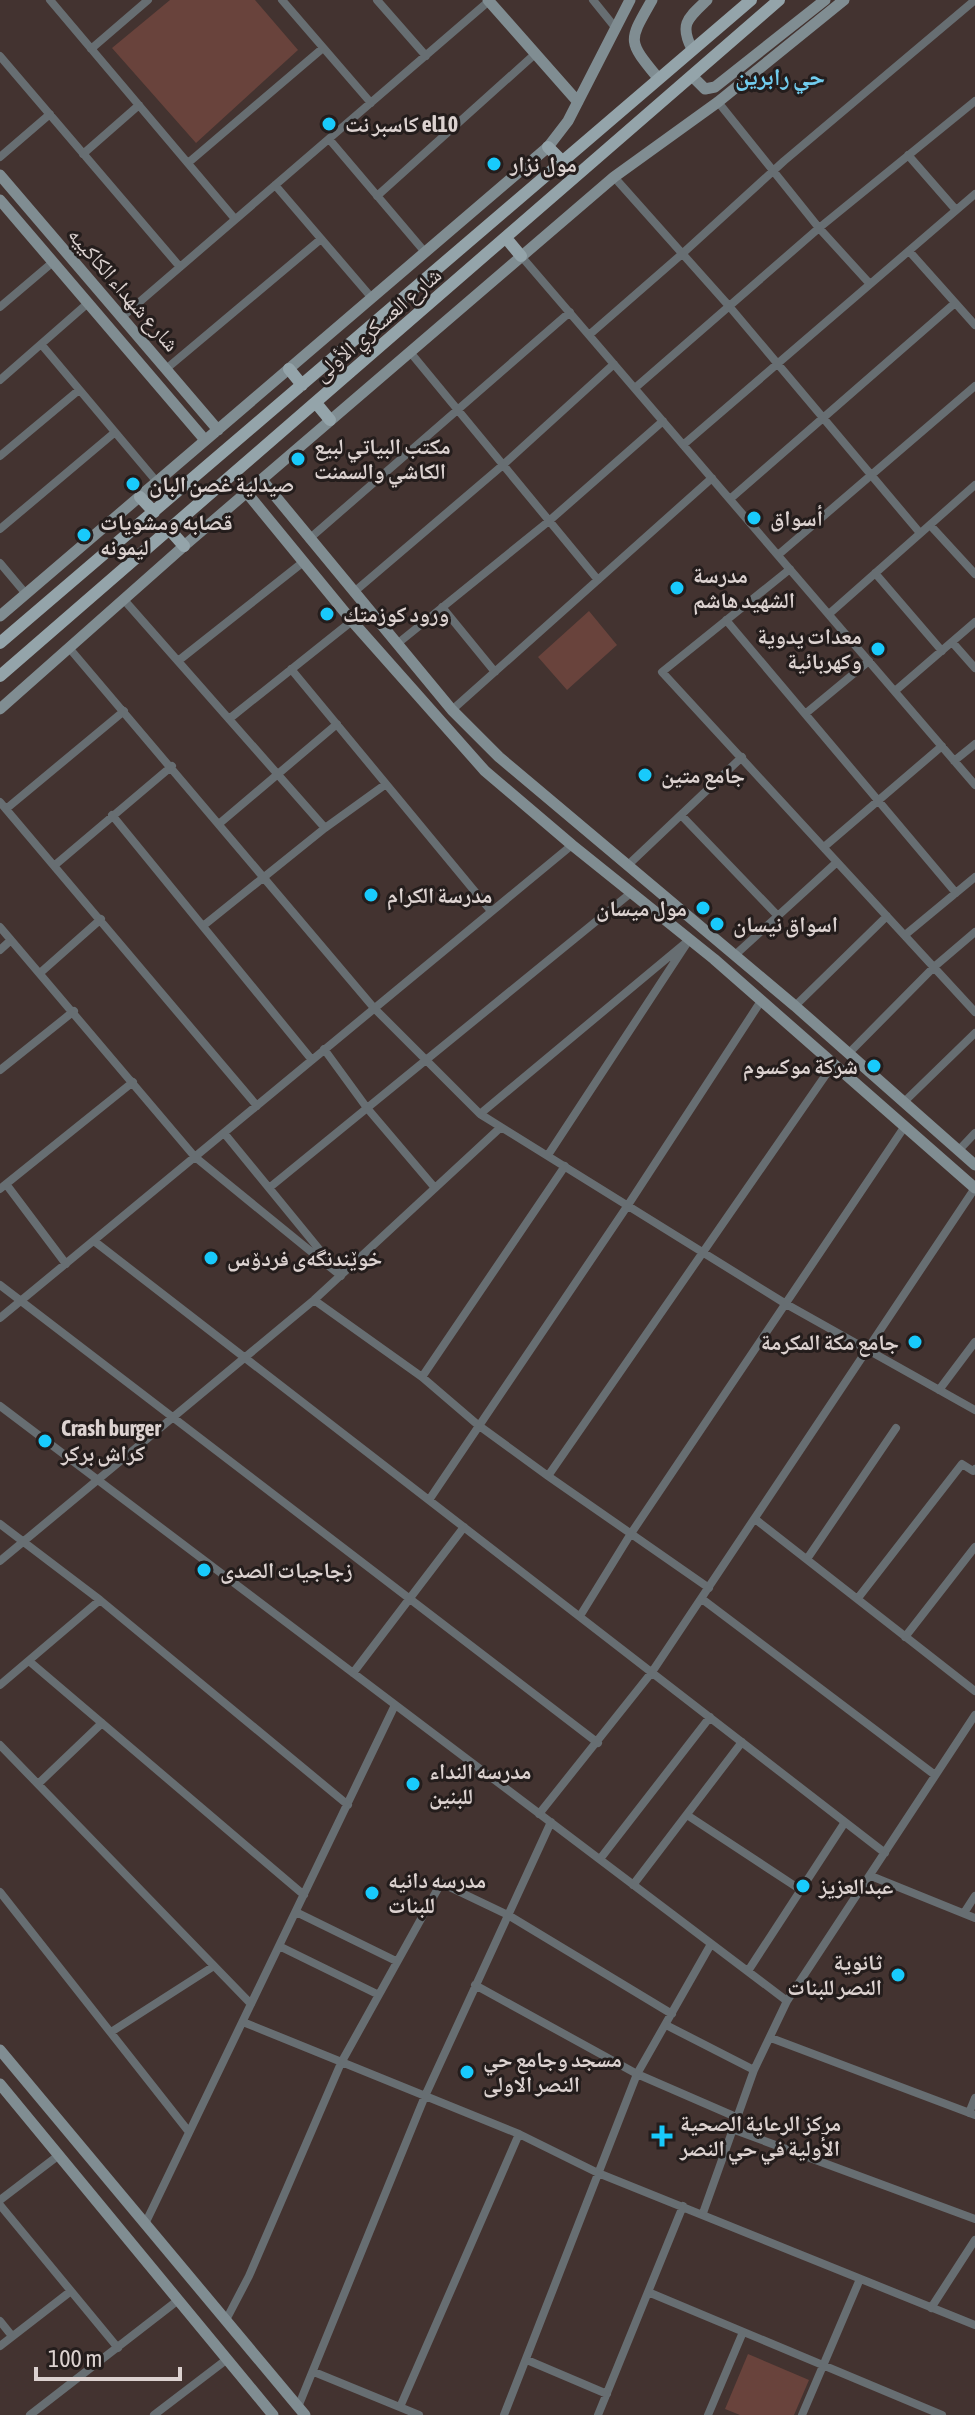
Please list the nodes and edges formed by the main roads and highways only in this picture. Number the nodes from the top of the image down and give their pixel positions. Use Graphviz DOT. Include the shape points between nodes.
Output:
graph roads {
  1 [pos="751,0"];
  2 [pos="779,0"];
  3 [pos="548,147"];
  4 [pos="561,160"];
  5 [pos="506,238"];
  6 [pos="521,256"];
  7 [pos="289,369"];
  8 [pos="302,385"];
  9 [pos="316,403"];
  10 [pos="330,420"];
  11 [pos="234,443"];
  12 [pos="218,458"];
  13 [pos="248,461"];
  14 [pos="232,475"];
  15 [pos="140,497"];
  16 [pos="154,512"];
  17 [pos="169,529"];
  18 [pos="184,546"];
  19 [pos="0,643"];
  20 [pos="0,676"];
  1 -- 4 [label="main road, شارع العسكري الأولى"];
  2 -- 5 [label="main road, شارع العسكري الأولى"];
  3 -- 4 [label="main road"];
  4 -- 8 [label="main road, شارع العسكري الأولى"];
  5 -- 6 [label="main road"];
  5 -- 9 [label="main road, شارع العسكري الأولى"];
  7 -- 8 [label="main road"];
  8 -- 11 [label="main road, شارع العسكري الأولى"];
  9 -- 10 [label="main road"];
  9 -- 13 [label="main road, شارع العسكري الأولى"];
  11 -- 12 [label="main road, شارع العسكري الأولى"];
  11 -- 13 [label="main road"];
  12 -- 14 [label="main road"];
  12 -- 16 [label="main road, شارع العسكري الأولى"];
  13 -- 14 [label="main road, شارع العسكري الأولى"];
  14 -- 17 [label="main road, شارع العسكري الأولى"];
  15 -- 16 [label="main road"];
  16 -- 19 [label="main road, شارع العسكري الأولى"];
  17 -- 18 [label="main road"];
  17 -- 20 [label="main road, شارع العسكري الأولى"];
}
